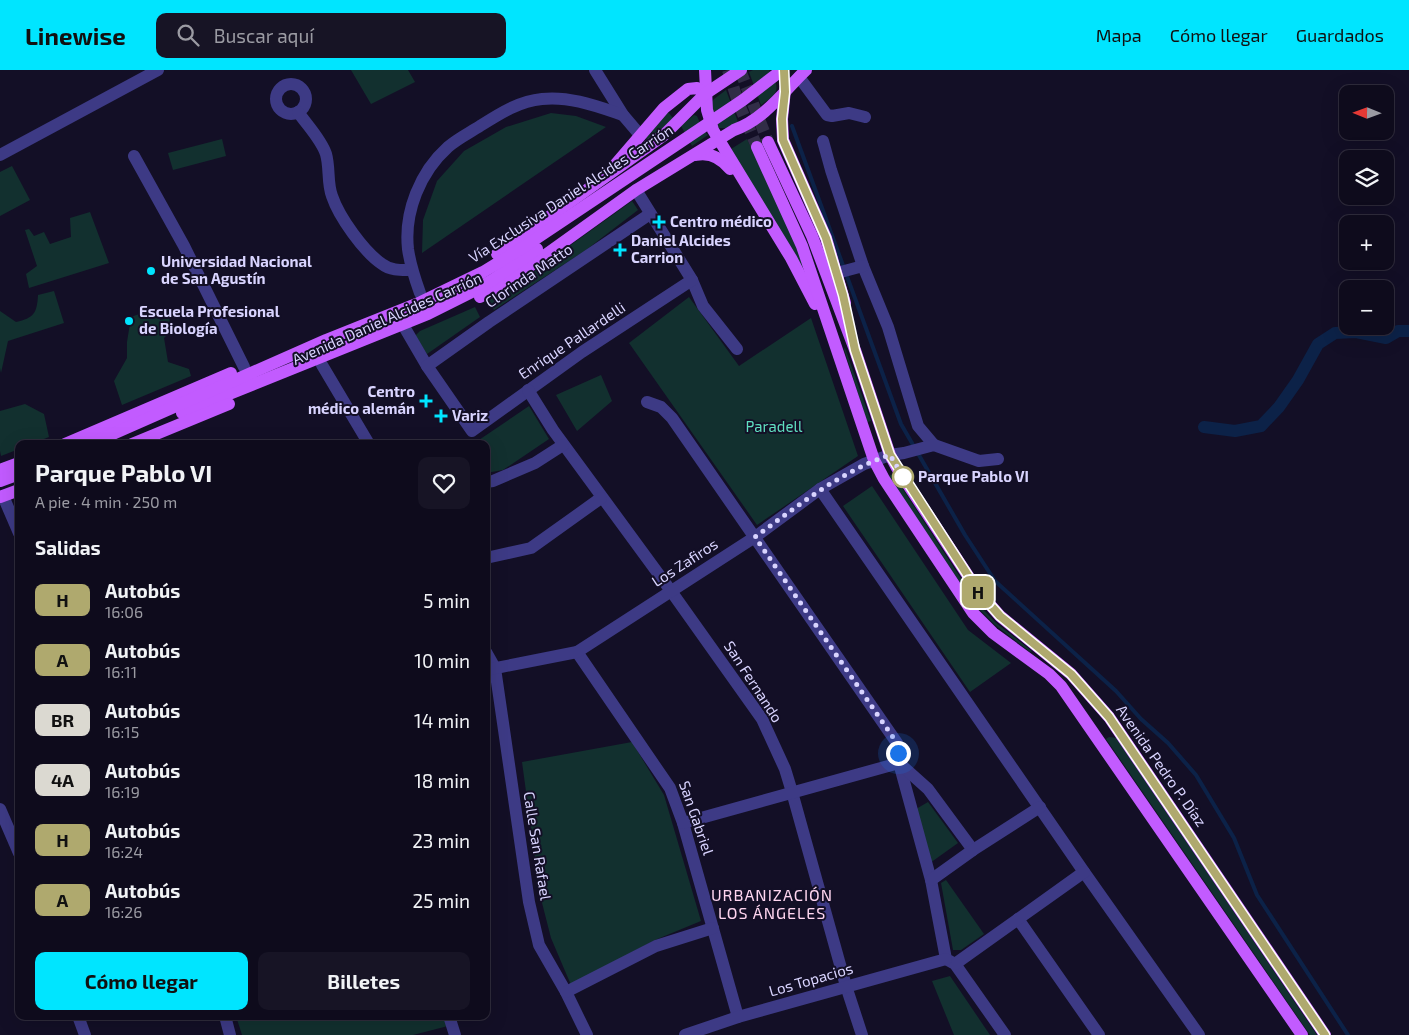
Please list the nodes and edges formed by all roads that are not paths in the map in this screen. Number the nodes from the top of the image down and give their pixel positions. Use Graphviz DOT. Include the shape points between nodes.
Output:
graph roads {
  1 [pos="158,70"];
  2 [pos="595,70"];
  3 [pos="705,70"];
  4 [pos="741,70"];
  5 [pos="783,70"];
  6 [pos="800,72"];
  7 [pos="785,92"];
  8 [pos="705,94"];
  9 [pos="298,112"];
  10 [pos="623,115"];
  11 [pos="865,117"];
  12 [pos="710,124"];
  13 [pos="734,130"];
  14 [pos="640,135"];
  15 [pos="718,140"];
  16 [pos="823,141"];
  17 [pos="685,149"];
  18 [pos="0,155"];
  19 [pos="134,156"];
  20 [pos="604,179"];
  21 [pos="636,190"];
  22 [pos="755,201"];
  23 [pos="650,214"];
  24 [pos="859,267"];
  25 [pos="412,270"];
  26 [pos="839,272"];
  27 [pos="692,280"];
  28 [pos="420,293"];
  29 [pos="829,328"];
  30 [pos="406,330"];
  31 [pos="737,349"];
  32 [pos="855,350"];
  33 [pos="322,365"];
  34 [pos="427,366"];
  35 [pos="244,367"];
  36 [pos="528,390"];
  37 [pos="647,402"];
  38 [pos="74,440"];
  39 [pos="99,440"];
  40 [pos="117,440"];
  41 [pos="142,440"];
  42 [pos="367,440"];
  43 [pos="564,444"];
  44 [pos="934,445"];
  45 [pos="890,455"];
  46 [pos="998,459"];
  47 [pos="874,460"];
  48 [pos="15,464"];
  49 [pos="0,470"];
  50 [pos="15,475"];
  51 [pos="0,481"];
  52 [pos="490,481"];
  53 [pos="15,484"];
  54 [pos="820,489"];
  55 [pos="15,491"];
  56 [pos="1,494"];
  57 [pos="601,498"];
  58 [pos="15,525"];
  59 [pos="755,537"];
  60 [pos="490,557"];
  61 [pos="671,591"];
  62 [pos="577,652"];
  63 [pos="490,669"];
  64 [pos="1105,712"];
  65 [pos="1088,724"];
  66 [pos="899,763"];
  67 [pos="792,792"];
  68 [pos="1040,807"];
  69 [pos="0,809"];
  70 [pos="683,823"];
  71 [pos="15,844"];
  72 [pos="973,850"];
  73 [pos="1084,872"];
  74 [pos="930,880"];
  75 [pos="1018,919"];
  76 [pos="713,928"];
  77 [pos="951,961"];
  78 [pos="846,986"];
  79 [pos="566,992"];
  80 [pos="738,1017"];
  81 [pos="79,1020"];
  82 [pos="226,1020"];
  83 [pos="450,1020"];
  84 [pos="85,1035"];
  85 [pos="230,1035"];
  86 [pos="454,1035"];
  87 [pos="587,1035"];
  88 [pos="686,1035"];
  89 [pos="862,1035"];
  90 [pos="1005,1035"];
  91 [pos="1099,1035"];
  92 [pos="1199,1035"];
  93 [pos="1302,1035"];
  94 [pos="1325,1035"];
  1 -- 18 [label="street"];
  2 -- 10 [label="street"];
  3 -- 8 [label="main road"];
  4 -- 8 [label="main road, Avenida Daniel Alcides Carrión"];
  5 -- 7 [label="main road"];
  5 -- 17 [label="main road, Vía Exclusiva Daniel Alcides Carrión"];
  6 -- 7 [label="main road, Avenida Daniel Alcides Carrión"];
  6 -- 11 [label="street" via="827,115 849,113"];
  6 -- 17 [label="main road, Vía Exclusiva Daniel Alcides Carrión"];
  7 -- 13 [label="main road, Avenida Daniel Alcides Carrión" via="764,112"];
  7 -- 26 [label="main road" via="783,140"];
  8 -- 12 [label="main road"];
  8 -- 14 [label="main road" via="697,88 688,89 664,108"];
  8 -- 20 [label="main road, Avenida Daniel Alcides Carrión" via="664,135"];
  9 -- 25 [label="street" via="324,149 332,197 345,222 382,265 395,270"];
  10 -- 14 [label="street"];
  10 -- 25 [label="street" via="577,101 526,101 450,145 432,164 415,197 408,232"];
  12 -- 13 [label="main road" via="720,130"];
  12 -- 15 [label="main road"];
  13 -- 15 [label="main road, Avenida Daniel Alcides Carrión"];
  14 -- 20 [label="main road"];
  15 -- 17 [label="main road, Avenida Daniel Alcides Carrión"];
  15 -- 22 [label="main road"];
  16 -- 24 [label="street"];
  17 -- 21 [label="main road, Avenida Daniel Alcides Carrión"];
  17 -- 22 [label="main road" via="714,156 725,163"];
  17 -- 39 [label="main road, Vía Exclusiva Daniel Alcides Carrión" via="466,281"];
  17 -- 40 [label="main road, Vía Exclusiva Daniel Alcides Carrión" via="472,292 428,314"];
  19 -- 35 [label="street" via="184,246"];
  20 -- 28 [label="main road, Avenida Daniel Alcides Carrión" via="480,265"];
  21 -- 23 [label="street"];
  21 -- 30 [label="main road, Avenida Daniel Alcides Carrión" via="505,284"];
  22 -- 29 [label="main road"];
  23 -- 27 [label="street"];
  23 -- 34 [label="street, Clorinda Matto"];
  24 -- 26 [label="street"];
  24 -- 44 [label="street" via="888,327 918,426"];
  25 -- 28 [label="street"];
  26 -- 32 [label="main road"];
  27 -- 31 [label="street" via="703,306"];
  27 -- 36 [label="street, Enrique Pallardelli"];
  28 -- 35 [label="main road, Avenida Daniel Alcides Carrión"];
  29 -- 32 [label="main road" via="763,144 812,236"];
  29 -- 47 [label="main road"];
  30 -- 33 [label="main road, Avenida Daniel Alcides Carrión"];
  30 -- 34 [label="street"];
  32 -- 45 [label="main road, Avenida Pedro P. Díaz"];
  33 -- 41 [label="main road, Avenida Daniel Alcides Carrión"];
  33 -- 42 [label="street"];
  34 -- 36 [label="street, Enrique Pallardelli" via="472,431"];
  35 -- 38 [label="main road, Avenida Daniel Alcides Carrión"];
  36 -- 43 [label="street, San Fernando"];
  37 -- 59 [label="street" via="660,407 672,418"];
  43 -- 52 [label="street" via="535,463"];
  43 -- 57 [label="street, San Fernando"];
  44 -- 45 [label="street, Los Zafiros"];
  44 -- 46 [label="street" via="979,461"];
  45 -- 47 [label="street, Los Zafiros"];
  45 -- 64 [label="main road, Avenida Pedro P. Díaz" via="978,591 1000,616 1071,674"];
  47 -- 54 [label="street, Los Zafiros"];
  47 -- 65 [label="main road" via="973,613 992,632 1049,674"];
  48 -- 49 [label="main road"];
  50 -- 51 [label="main road"];
  53 -- 56 [label="main road"];
  54 -- 59 [label="street, Los Zafiros"];
  54 -- 68 [label="street"];
  55 -- 56 [label="main road"];
  56 -- 58 [label="street"];
  57 -- 60 [label="street" via="531,548"];
  57 -- 61 [label="street, San Fernando"];
  59 -- 61 [label="street, Los Zafiros"];
  59 -- 66 [label="street" via="897,743"];
  61 -- 62 [label="street, Los Zafiros"];
  61 -- 67 [label="street, San Fernando" via="762,719"];
  62 -- 63 [label="street, Los Zafiros"];
  62 -- 70 [label="street, San Gabriel" via="670,788"];
  63 -- 79 [label="street, Calle San Rafael" via="529,902 539,944"];
  64 -- 65 [label="main road"];
  64 -- 94 [label="main road, Avenida Pedro P. Díaz"];
  65 -- 93 [label="main road"];
  66 -- 67 [label="street"];
  66 -- 72 [label="street" via="928,789"];
  66 -- 74 [label="street"];
  67 -- 70 [label="street"];
  67 -- 78 [label="street, San Fernando"];
  68 -- 72 [label="street"];
  68 -- 73 [label="street"];
  69 -- 71 [label="street"];
  70 -- 76 [label="street, San Gabriel"];
  72 -- 74 [label="street"];
  73 -- 75 [label="street"];
  73 -- 92 [label="street"];
  74 -- 77 [label="street"];
  75 -- 77 [label="street"];
  75 -- 91 [label="street"];
  76 -- 79 [label="street" via="656,946"];
  76 -- 80 [label="street, San Gabriel"];
  77 -- 78 [label="street, Los Topacios"];
  77 -- 90 [label="street"];
  78 -- 80 [label="street, Los Topacios"];
  78 -- 89 [label="street, San Fernando"];
  79 -- 87 [label="street, Calle San Rafael"];
  80 -- 88 [label="street, Los Topacios"];
  81 -- 84 [label="street"];
  82 -- 85 [label="street"];
  83 -- 86 [label="street"];
}
